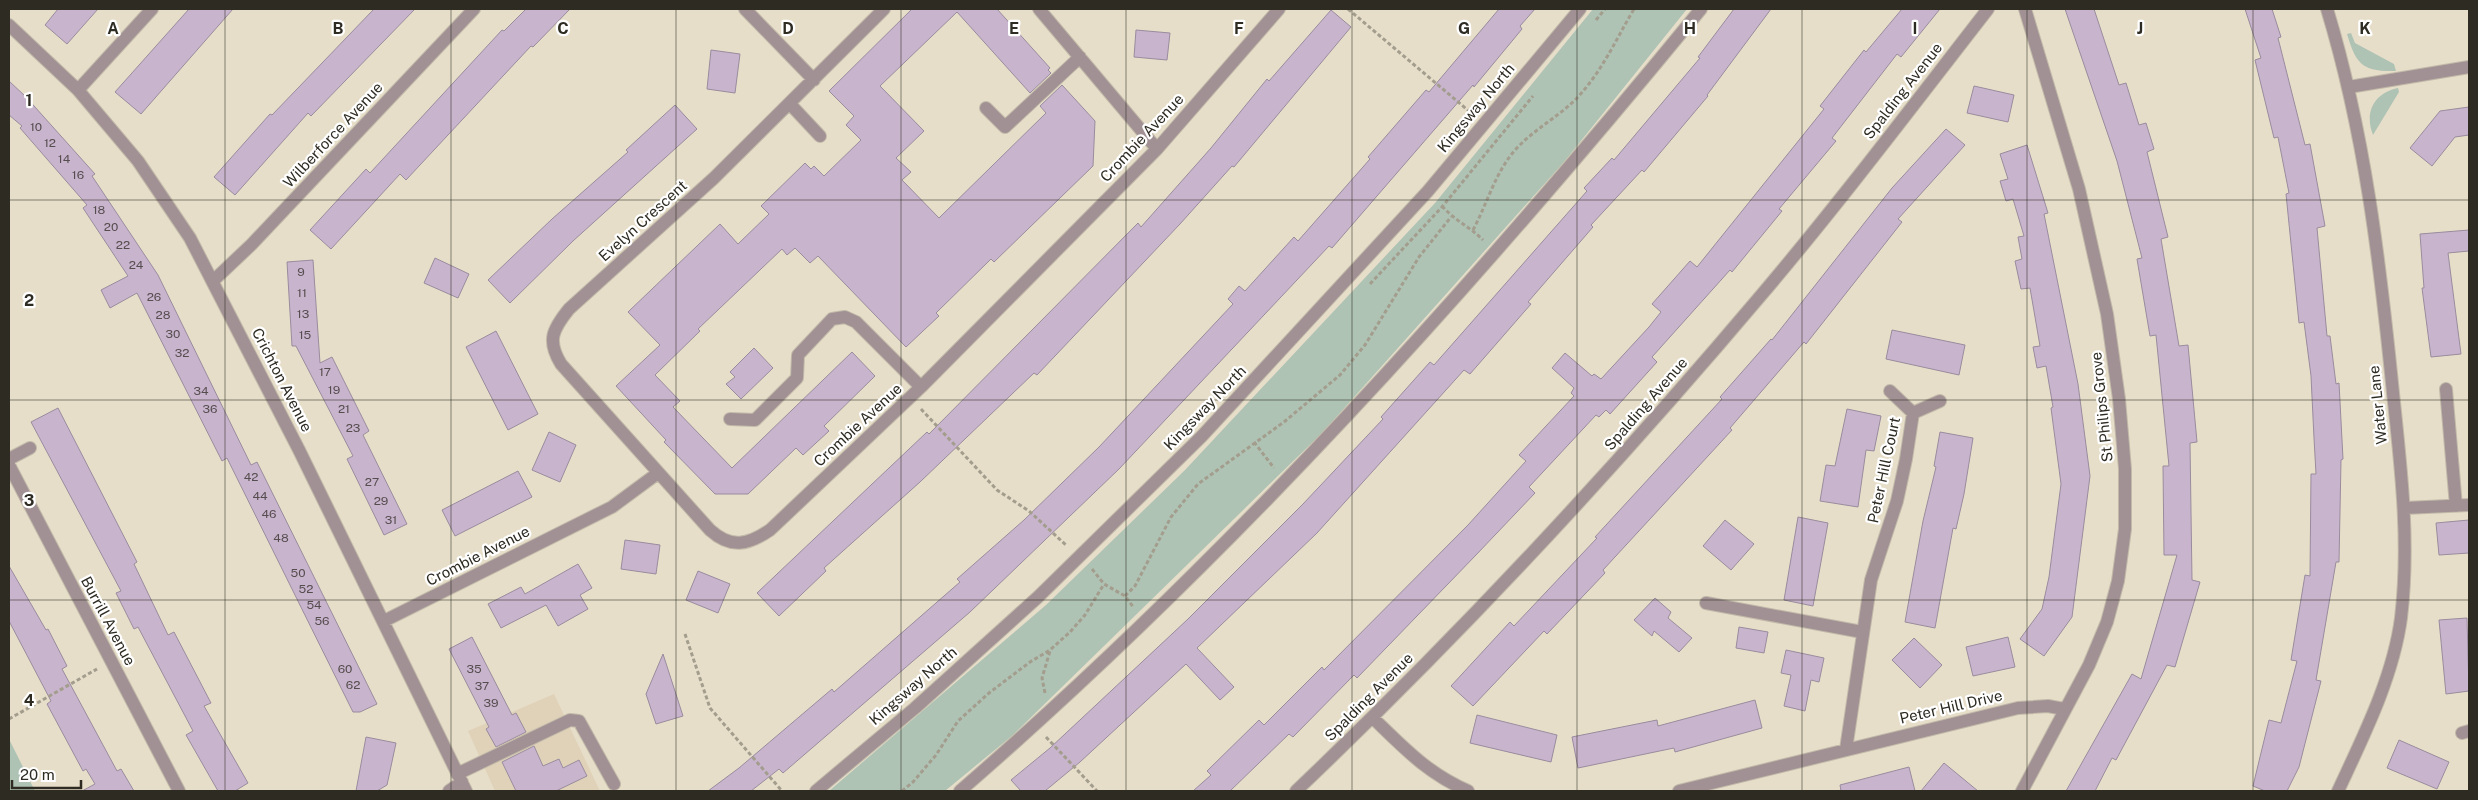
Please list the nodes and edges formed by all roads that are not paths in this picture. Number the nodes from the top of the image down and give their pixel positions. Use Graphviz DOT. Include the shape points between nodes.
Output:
graph roads {
  1 [pos="152,9"];
  2 [pos="474,9"];
  3 [pos="745,9"];
  4 [pos="884,9"];
  5 [pos="1039,9"];
  6 [pos="1279,9"];
  7 [pos="1580,9"];
  8 [pos="1700,9"];
  9 [pos="1988,9"];
  10 [pos="2025,9"];
  11 [pos="2327,9"];
  12 [pos="9,25"];
  13 [pos="1080,57"];
  14 [pos="2469,67"];
  15 [pos="814,80"];
  16 [pos="2349,87"];
  17 [pos="78,90"];
  18 [pos="790,104"];
  19 [pos="986,108"];
  20 [pos="820,136"];
  21 [pos="1157,149"];
  22 [pos="213,281"];
  23 [pos="921,387"];
  24 [pos="2446,389"];
  25 [pos="1890,391"];
  26 [pos="1940,401"];
  27 [pos="1913,413"];
  28 [pos="730,419"];
  29 [pos="30,448"];
  30 [pos="9,458"];
  31 [pos="9,465"];
  32 [pos="658,473"];
  33 [pos="2463,505"];
  34 [pos="2404,508"];
  35 [pos="1706,603"];
  36 [pos="384,621"];
  37 [pos="1862,632"];
  38 [pos="2064,709"];
  39 [pos="1373,718"];
  40 [pos="1846,749"];
  41 [pos="461,782"];
  42 [pos="614,784"];
  43 [pos="179,791"];
  44 [pos="448,791"];
  45 [pos="816,791"];
  46 [pos="960,791"];
  47 [pos="1296,791"];
  48 [pos="1468,791"];
  49 [pos="1679,791"];
  50 [pos="2022,791"];
  51 [pos="2338,791"];
  1 -- 17 [label="street"];
  2 -- 22 [label="street, Wilberforce Avenue" via="252,244"];
  3 -- 15 [label="street"];
  4 -- 15 [label="street, Evelyn Crescent"];
  5 -- 13 [label="street"];
  6 -- 21 [label="street, Crombie Avenue"];
  7 -- 45 [label="street, Kingsway North" via="1428,191 1202,436 1038,597 915,708"];
  8 -- 46 [label="street" via="1568,170 1338,427 1146,622"];
  9 -- 39 [label="street, Spalding Avenue" via="1766,291 1579,504"];
  10 -- 38 [label="street, St Philips Grove" via="2079,189 2107,314 2125,469 2125,529 2118,581 2104,631"];
  11 -- 16 [label="street, Water Lane"];
  12 -- 17 [label="street, Crichton Avenue"];
  13 -- 19 [label="street" via="1005,127"];
  13 -- 21 [label="street"];
  14 -- 16 [label="street"];
  15 -- 18 [label="street, Evelyn Crescent"];
  16 -- 34 [label="street, Water Lane" via="2381,266"];
  17 -- 22 [label="street, Crichton Avenue" via="138,161 190,238"];
  18 -- 20 [label="street"];
  18 -- 32 [label="street, Evelyn Crescent" via="558,322 553,350 561,364"];
  21 -- 23 [label="street, Crombie Avenue"];
  22 -- 36 [label="street, Crichton Avenue"];
  23 -- 28 [label="street" via="856,322 845,317 832,319 798,355 797,378 755,420"];
  23 -- 32 [label="street, Crombie Avenue" via="770,530 754,541 737,543 719,538"];
  24 -- 33 [label="street"];
  25 -- 27 [label="street, Peter Hill Court"];
  26 -- 27 [label="street, Peter Hill Court"];
  27 -- 37 [label="street, Peter Hill Court" via="1906,459 1872,580"];
  29 -- 30 [label="street"];
  31 -- 43 [label="street, Burrill Avenue"];
  32 -- 36 [label="street, Crombie Avenue" via="612,507"];
  33 -- 34 [label="street"];
  34 -- 51 [label="street, Water Lane" via="2404,580 2394,654 2381,693"];
  35 -- 37 [label="street"];
  36 -- 41 [label="street, Crichton Avenue"];
  37 -- 40 [label="street"];
  38 -- 40 [label="street, Peter Hill Drive" via="2048,706 2018,708"];
  38 -- 50 [label="street, St Philips Grove"];
  39 -- 47 [label="street, Spalding Avenue"];
  39 -- 48 [label="street" via="1420,763 1443,780"];
  40 -- 49 [label="street, Peter Hill Drive"];
  41 -- 42 [label="street" via="570,720 579,721"];
  41 -- 44 [label="street"];
}
